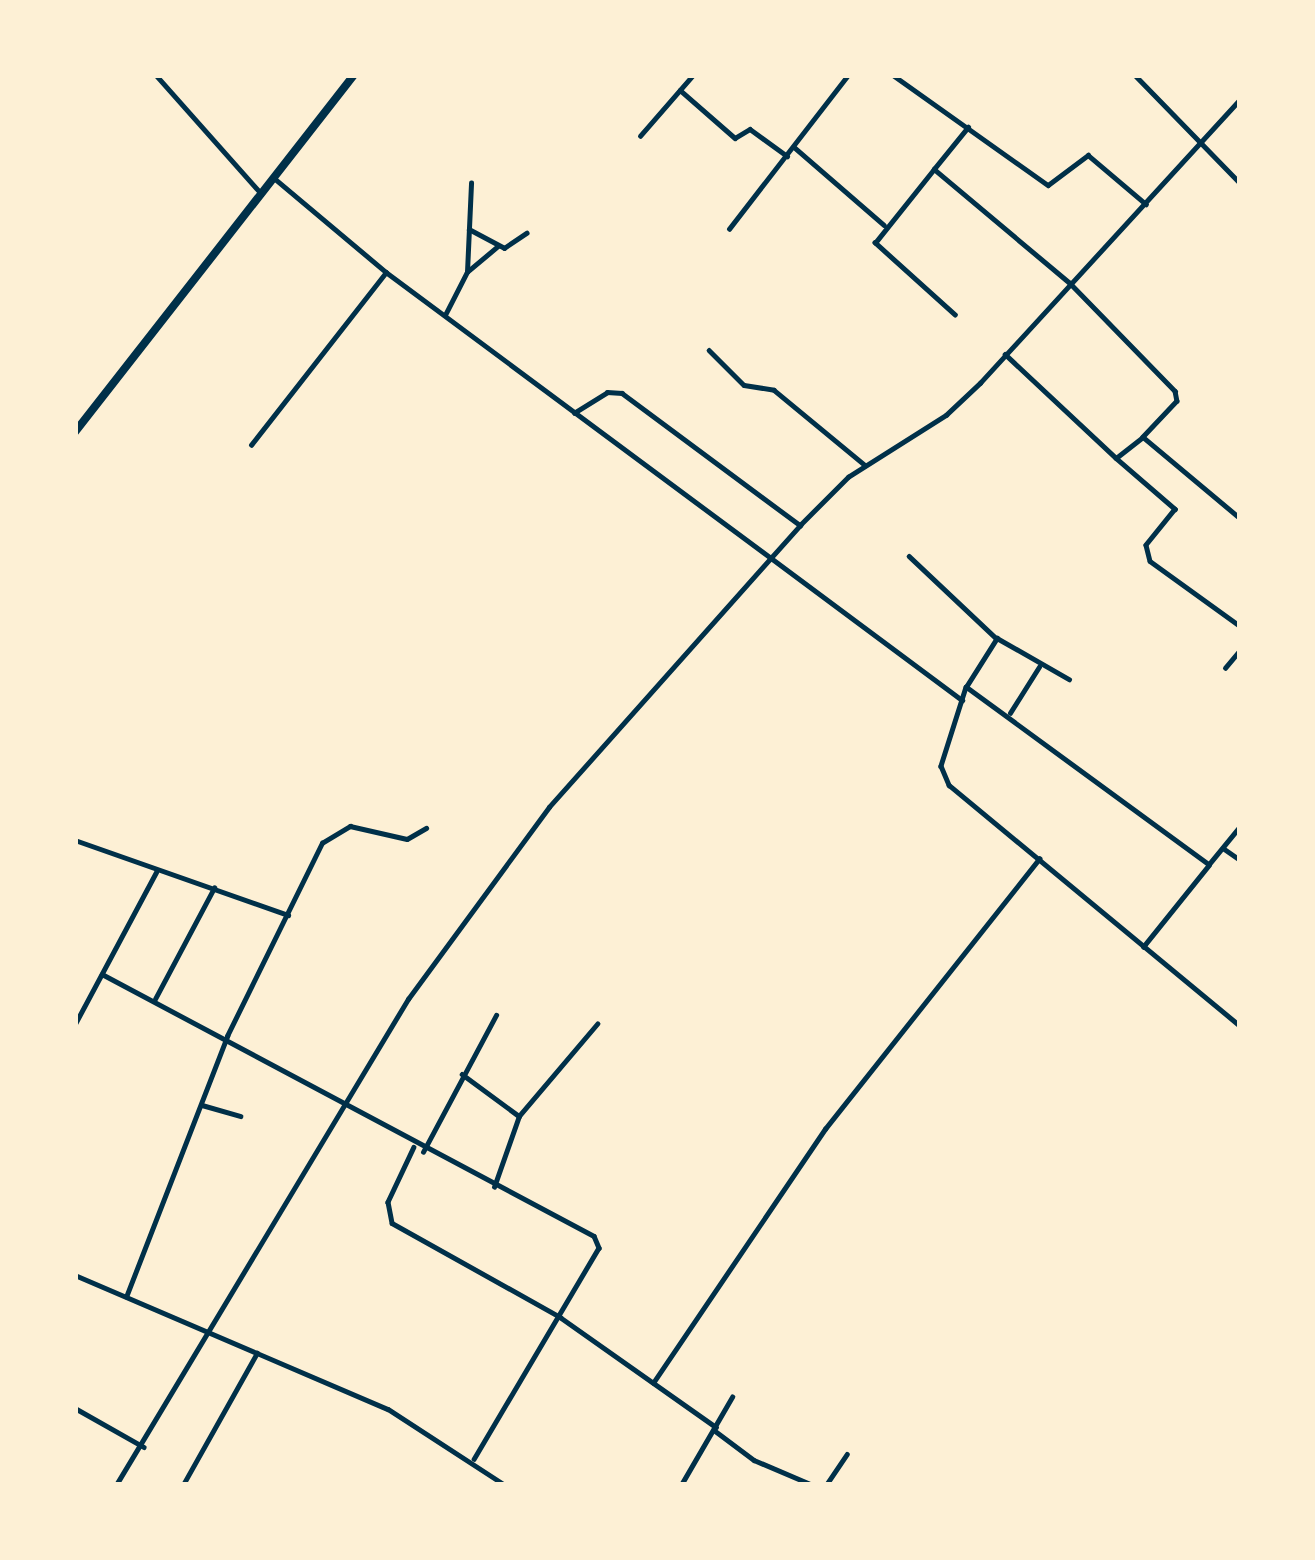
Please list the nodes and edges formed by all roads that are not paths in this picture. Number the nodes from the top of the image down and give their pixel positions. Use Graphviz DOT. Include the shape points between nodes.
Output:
graph roads {
  1 [pos="156,75"];
  2 [pos="355,75"];
  3 [pos="693,75"];
  4 [pos="848,75"];
  5 [pos="893,75"];
  6 [pos="1135,75"];
  7 [pos="680,90"];
  8 [pos="1240,99"];
  9 [pos="970,125"];
  10 [pos="640,136"];
  11 [pos="1202,141"];
  12 [pos="794,146"];
  13 [pos="787,156"];
  14 [pos="934,169"];
  15 [pos="272,176"];
  16 [pos="471,183"];
  17 [pos="1240,183"];
  18 [pos="258,190"];
  19 [pos="1146,204"];
  20 [pos="884,224"];
  21 [pos="470,229"];
  22 [pos="729,229"];
  23 [pos="526,233"];
  24 [pos="498,246"];
  25 [pos="386,272"];
  26 [pos="467,272"];
  27 [pos="1070,283"];
  28 [pos="445,315"];
  29 [pos="955,315"];
  30 [pos="709,350"];
  31 [pos="1005,354"];
  32 [pos="574,413"];
  33 [pos="75,433"];
  34 [pos="1143,437"];
  35 [pos="251,445"];
  36 [pos="1116,458"];
  37 [pos="865,465"];
  38 [pos="1240,518"];
  39 [pos="800,525"];
  40 [pos="909,556"];
  41 [pos="770,560"];
  42 [pos="1240,626"];
  43 [pos="997,638"];
  44 [pos="1240,650"];
  45 [pos="1040,666"];
  46 [pos="1225,668"];
  47 [pos="1069,679"];
  48 [pos="966,686"];
  49 [pos="962,700"];
  50 [pos="1010,712"];
  51 [pos="1240,827"];
  52 [pos="426,828"];
  53 [pos="75,840"];
  54 [pos="1222,848"];
  55 [pos="1039,859"];
  56 [pos="1240,860"];
  57 [pos="1209,865"];
  58 [pos="156,872"];
  59 [pos="214,888"];
  60 [pos="288,915"];
  61 [pos="1143,947"];
  62 [pos="102,974"];
  63 [pos="155,999"];
  64 [pos="496,1016"];
  65 [pos="75,1024"];
  66 [pos="597,1024"];
  67 [pos="1240,1026"];
  68 [pos="227,1036"];
  69 [pos="462,1074"];
  70 [pos="344,1100"];
  71 [pos="202,1105"];
  72 [pos="240,1116"];
  73 [pos="519,1116"];
  74 [pos="414,1147"];
  75 [pos="423,1152"];
  76 [pos="494,1187"];
  77 [pos="75,1275"];
  78 [pos="126,1297"];
  79 [pos="560,1316"];
  80 [pos="212,1334"];
  81 [pos="256,1353"];
  82 [pos="653,1383"];
  83 [pos="732,1397"];
  84 [pos="75,1408"];
  85 [pos="715,1428"];
  86 [pos="144,1448"];
  87 [pos="848,1454"];
  88 [pos="474,1459"];
  89 [pos="184,1483"];
  90 [pos="116,1485"];
  91 [pos="506,1485"];
  92 [pos="681,1485"];
  93 [pos="813,1485"];
  94 [pos="826,1485"];
  1 -- 18 [label="street"];
  2 -- 15 [label="main road"];
  3 -- 7 [label="street"];
  4 -- 12 [label="street"];
  5 -- 9 [label="street"];
  6 -- 11 [label="street"];
  7 -- 10 [label="street"];
  7 -- 13 [label="street" via="735,138 750,129"];
  8 -- 11 [label="street"];
  9 -- 14 [label="street"];
  9 -- 19 [label="street" via="1048,185 1088,155"];
  11 -- 17 [label="street"];
  11 -- 19 [label="street"];
  12 -- 13 [label="street"];
  12 -- 20 [label="street"];
  13 -- 22 [label="street"];
  14 -- 20 [label="street"];
  14 -- 27 [label="street"];
  15 -- 18 [label="main road"];
  15 -- 25 [label="street"];
  16 -- 21 [label="street"];
  18 -- 33 [label="main road"];
  19 -- 27 [label="street"];
  20 -- 29 [label="street" via="878,251"];
  21 -- 24 [label="street"];
  21 -- 26 [label="street"];
  23 -- 24 [label="street"];
  24 -- 26 [label="street"];
  25 -- 28 [label="street"];
  25 -- 35 [label="street"];
  26 -- 28 [label="street"];
  27 -- 31 [label="street"];
  27 -- 34 [label="street" via="1179,396"];
  28 -- 32 [label="street"];
  30 -- 37 [label="street" via="743,385 774,390"];
  31 -- 36 [label="street"];
  31 -- 37 [label="street" via="921,430"];
  32 -- 39 [label="street" via="607,392 622,393"];
  32 -- 41 [label="street"];
  34 -- 36 [label="street"];
  34 -- 38 [label="street"];
  36 -- 42 [label="street" via="1175,509 1146,545 1150,561"];
  37 -- 39 [label="street"];
  39 -- 41 [label="street"];
  40 -- 43 [label="street"];
  41 -- 49 [label="street"];
  41 -- 70 [label="street" via="483,889"];
  43 -- 45 [label="street"];
  43 -- 48 [label="street"];
  44 -- 46 [label="street"];
  45 -- 47 [label="street"];
  45 -- 50 [label="street"];
  48 -- 49 [label="street"];
  48 -- 50 [label="street"];
  49 -- 55 [label="street" via="942,775"];
  50 -- 57 [label="street"];
  51 -- 54 [label="street"];
  52 -- 60 [label="street" via="406,839 367,825 332,831"];
  53 -- 58 [label="street"];
  54 -- 56 [label="street"];
  54 -- 57 [label="street"];
  55 -- 61 [label="street"];
  55 -- 82 [label="street" via="825,1129"];
  57 -- 61 [label="street"];
  58 -- 59 [label="street"];
  58 -- 62 [label="street"];
  59 -- 60 [label="street"];
  59 -- 63 [label="street"];
  60 -- 68 [label="street"];
  61 -- 67 [label="street"];
  62 -- 63 [label="street"];
  62 -- 65 [label="street"];
  63 -- 68 [label="street"];
  64 -- 69 [label="street"];
  66 -- 73 [label="street"];
  68 -- 70 [label="street"];
  68 -- 71 [label="street"];
  69 -- 73 [label="street"];
  69 -- 75 [label="street"];
  70 -- 74 [label="street"];
  70 -- 80 [label="street"];
  71 -- 72 [label="street"];
  71 -- 78 [label="street"];
  73 -- 76 [label="street"];
  74 -- 75 [label="street"];
  74 -- 79 [label="street" via="388,1202 392,1223"];
  75 -- 76 [label="street"];
  76 -- 79 [label="street" via="598,1242"];
  77 -- 78 [label="street"];
  78 -- 80 [label="street"];
  79 -- 82 [label="street"];
  79 -- 88 [label="street"];
  80 -- 81 [label="street"];
  80 -- 86 [label="street"];
  81 -- 88 [label="street" via="388,1409"];
  81 -- 89 [label="street"];
  82 -- 85 [label="street"];
  83 -- 85 [label="street"];
  84 -- 86 [label="street"];
  85 -- 92 [label="street"];
  85 -- 93 [label="street" via="754,1460"];
  86 -- 90 [label="street"];
  87 -- 94 [label="street"];
  88 -- 91 [label="street"];
}
